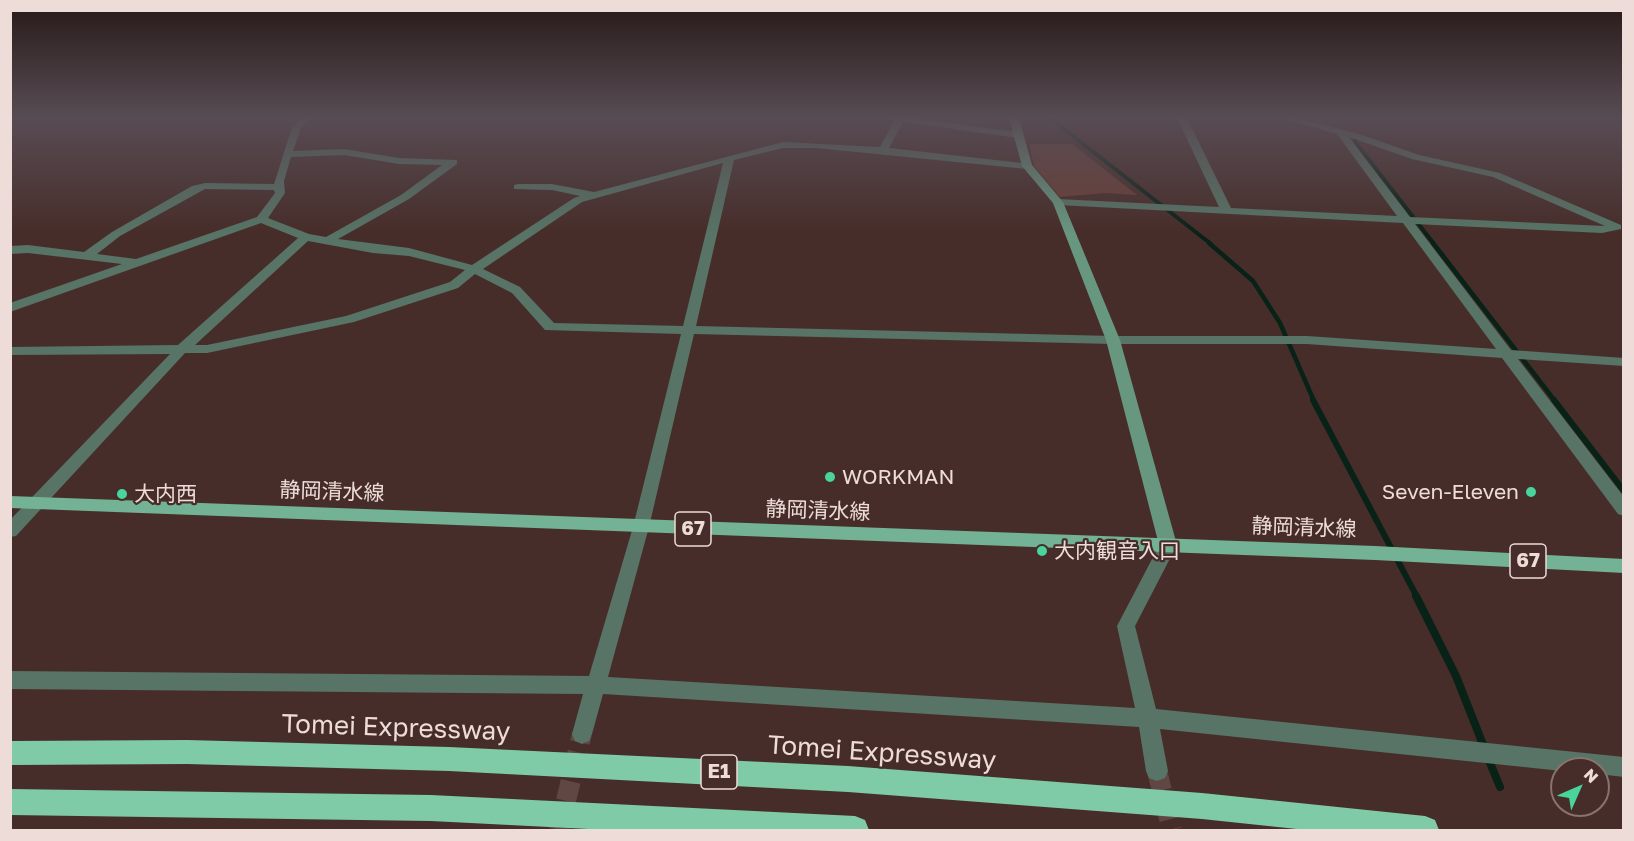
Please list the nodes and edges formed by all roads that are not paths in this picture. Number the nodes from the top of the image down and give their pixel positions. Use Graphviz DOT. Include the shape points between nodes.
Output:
graph roads {
  1 [pos="286,157"];
  2 [pos="376,157"];
  3 [pos="739,157"];
  4 [pos="949,157"];
  5 [pos="1025,157"];
  6 [pos="1201,157"];
  7 [pos="1359,157"];
  8 [pos="1417,157"];
  9 [pos="729,160"];
  10 [pos="1028,166"];
  11 [pos="279,187"];
  12 [pos="518,187"];
  13 [pos="592,195"];
  14 [pos="1058,202"];
  15 [pos="1226,209"];
  16 [pos="261,219"];
  17 [pos="1404,219"];
  18 [pos="1619,228"];
  19 [pos="306,237"];
  20 [pos="327,241"];
  21 [pos="10,250"];
  22 [pos="85,257"];
  23 [pos="140,263"];
  24 [pos="474,268"];
  25 [pos="10,308"];
  26 [pos="687,330"];
  27 [pos="1113,340"];
  28 [pos="182,349"];
  29 [pos="10,351"];
  30 [pos="1508,354"];
  31 [pos="1623,362"];
  32 [pos="10,502"];
  33 [pos="37,502"];
  34 [pos="1623,510"];
  35 [pos="641,527"];
  36 [pos="10,531"];
  37 [pos="1168,545"];
  38 [pos="1623,566"];
  39 [pos="10,680"];
  40 [pos="596,685"];
  41 [pos="1148,718"];
  42 [pos="582,734"];
  43 [pos="10,753"];
  44 [pos="1623,767"];
  45 [pos="1157,771"];
  46 [pos="10,802"];
  47 [pos="855,831"];
  48 [pos="1425,831"];
  1 -- 11 [label="street"];
  2 -- 20 [label="street" via="453,162 405,197"];
  3 -- 9 [label="street"];
  4 -- 10 [label="street"];
  5 -- 10 [label="street"];
  6 -- 15 [label="street"];
  7 -- 17 [label="street"];
  8 -- 18 [label="street" via="1496,175"];
  9 -- 13 [label="street"];
  9 -- 26 [label="street"];
  10 -- 14 [label="street"];
  11 -- 16 [label="street"];
  11 -- 22 [label="street" via="196,188 116,234"];
  12 -- 13 [label="street" via="552,187"];
  13 -- 24 [label="street" via="566,207"];
  14 -- 15 [label="street"];
  14 -- 27 [label="street"];
  15 -- 17 [label="street"];
  16 -- 19 [label="street"];
  16 -- 23 [label="street"];
  17 -- 18 [label="street"];
  17 -- 30 [label="street"];
  19 -- 20 [label="street"];
  19 -- 28 [label="street"];
  20 -- 24 [label="street" via="409,252"];
  21 -- 22 [label="street"];
  22 -- 23 [label="street"];
  23 -- 25 [label="street"];
  24 -- 26 [label="street" via="516,290 550,327"];
  24 -- 28 [label="street" via="454,285 349,319 207,349"];
  26 -- 27 [label="street"];
  26 -- 35 [label="street"];
  27 -- 30 [label="street" via="1307,340"];
  27 -- 37 [label="street"];
  28 -- 29 [label="street"];
  28 -- 33 [label="street"];
  30 -- 31 [label="street"];
  30 -- 34 [label="street"];
  32 -- 33 [label="main road, 静岡清水線 / 67"];
  33 -- 35 [label="main road, 静岡清水線 / 67"];
  33 -- 36 [label="street"];
  35 -- 37 [label="main road, 静岡清水線 / 67"];
  35 -- 40 [label="street"];
  37 -- 38 [label="main road, 静岡清水線 / 67"];
  37 -- 41 [label="street" via="1126,626"];
  39 -- 40 [label="street"];
  40 -- 41 [label="street"];
  40 -- 42 [label="street"];
  41 -- 44 [label="street"];
  41 -- 45 [label="street"];
  43 -- 48 [label="highway, Tomei Expressway / E1" via="187,752 448,759 848,779 1202,806"];
  46 -- 47 [label="highway" via="431,808"];
}
